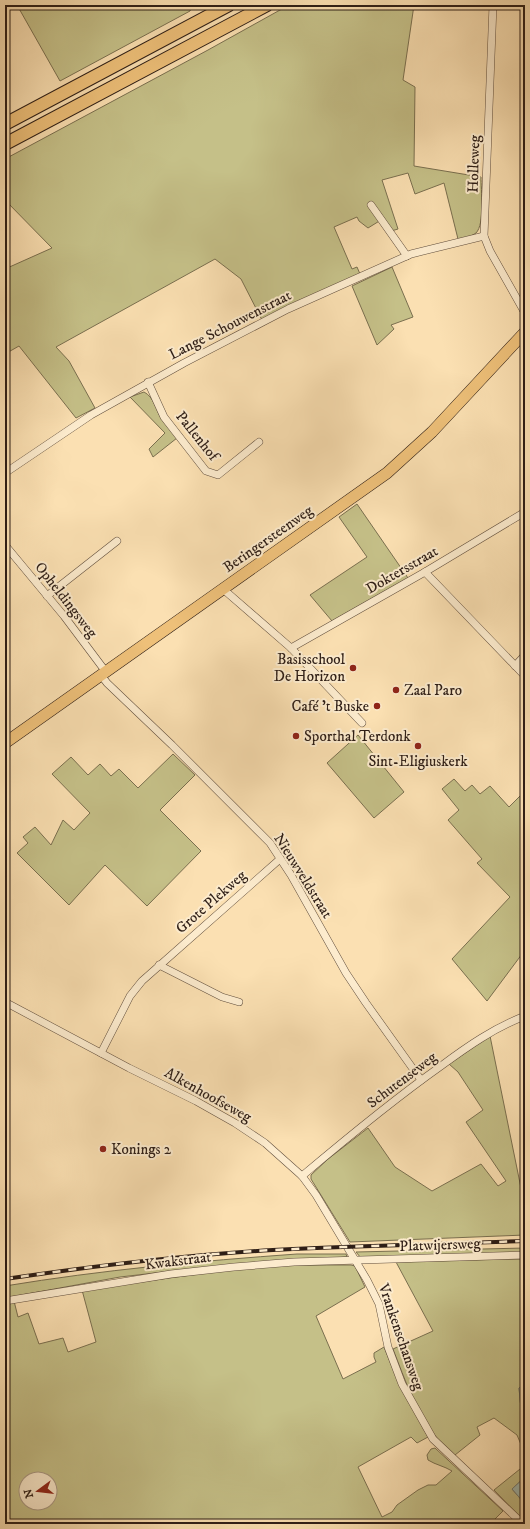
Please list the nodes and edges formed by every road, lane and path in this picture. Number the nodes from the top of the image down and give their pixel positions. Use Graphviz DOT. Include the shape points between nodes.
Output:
graph roads {
  1 [pos="229,5"];
  2 [pos="267,5"];
  3 [pos="493,5"];
  4 [pos="5,124"];
  5 [pos="5,144"];
  6 [pos="371,206"];
  7 [pos="484,236"];
  8 [pos="407,256"];
  9 [pos="525,313"];
  10 [pos="525,332"];
  11 [pos="148,382"];
  12 [pos="260,442"];
  13 [pos="5,473"];
  14 [pos="525,512"];
  15 [pos="117,541"];
  16 [pos="5,546"];
  17 [pos="425,572"];
  18 [pos="223,589"];
  19 [pos="47,596"];
  20 [pos="291,648"];
  21 [pos="525,655"];
  22 [pos="515,666"];
  23 [pos="103,673"];
  24 [pos="525,676"];
  25 [pos="362,723"];
  26 [pos="5,744"];
  27 [pos="280,859"];
  28 [pos="159,965"];
  29 [pos="5,1002"];
  30 [pos="239,1002"];
  31 [pos="525,1016"];
  32 [pos="101,1053"];
  33 [pos="421,1080"];
  34 [pos="302,1176"];
  35 [pos="525,1255"];
  36 [pos="356,1261"];
  37 [pos="5,1301"];
  38 [pos="523,1524"];
  1 -- 4 [label="highway"];
  2 -- 5 [label="highway"];
  3 -- 7 [label="street, Holleweg"];
  6 -- 8 [label="street"];
  7 -- 8 [label="street, Lange Schouwenstraat"];
  7 -- 9 [label="street, Holleweg"];
  8 -- 11 [label="street, Lange Schouwenstraat" via="288,309"];
  10 -- 18 [label="main road, Beringersteenweg" via="432,432 387,473"];
  11 -- 12 [label="street, Pallenhof" via="164,417 206,471 218,475"];
  11 -- 13 [label="street, Lange Schouwenstraat" via="91,415"];
  14 -- 17 [label="street, Doktersstraat"];
  15 -- 19 [label="street"];
  16 -- 19 [label="street, Opheldingsweg"];
  17 -- 20 [label="street, Doktersstraat"];
  17 -- 22 [label="street"];
  18 -- 20 [label="street"];
  18 -- 23 [label="main road, Beringersteenweg"];
  19 -- 23 [label="street, Opheldingsweg"];
  20 -- 25 [label="street"];
  21 -- 22 [label="street"];
  22 -- 24 [label="street"];
  23 -- 26 [label="main road, Beringersteenweg"];
  23 -- 27 [label="street, Nieuwveldstraat" via="107,683 254,826 270,843"];
  27 -- 28 [label="street, Grote Plekweg"];
  27 -- 33 [label="street, Nieuwveldstraat" via="354,985"];
  28 -- 30 [label="street" via="222,997"];
  28 -- 32 [label="street, Grote Plekweg" via="130,996"];
  29 -- 32 [label="street, Alkenhoofseweg"];
  31 -- 33 [label="street, Schutenseweg" via="492,1030"];
  32 -- 34 [label="street, Alkenhoofseweg" via="235,1123 265,1143"];
  33 -- 34 [label="street, Schutenseweg"];
  34 -- 36 [label="street, Alkenhoofseweg"];
  35 -- 36 [label="street, Platwijersweg"];
  36 -- 37 [label="street, Kwakstraat" via="294,1262 171,1274"];
  36 -- 38 [label="street, Vrankenschansweg" via="379,1304 388,1347 402,1384 433,1439"];
}
